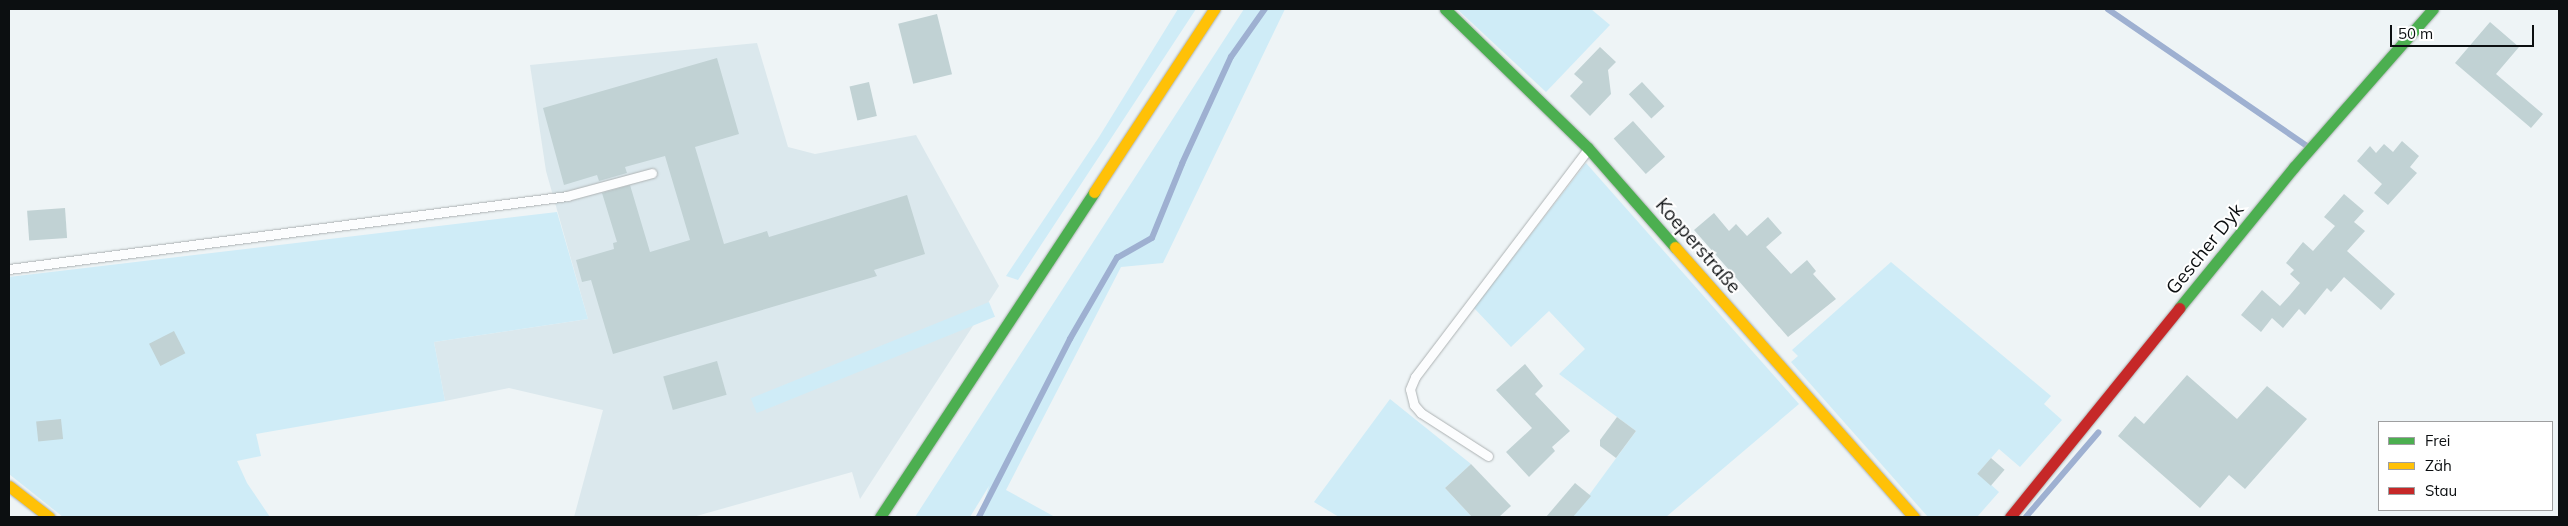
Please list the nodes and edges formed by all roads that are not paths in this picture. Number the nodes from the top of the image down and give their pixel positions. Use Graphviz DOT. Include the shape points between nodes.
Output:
graph roads {
  1 [pos="1214,9"];
  2 [pos="1445,9"];
  3 [pos="2433,9"];
  4 [pos="1588,148"];
  5 [pos="652,173"];
  6 [pos="9,269"];
  7 [pos="1488,456"];
  8 [pos="9,486"];
  9 [pos="48,517"];
  10 [pos="880,517"];
  11 [pos="1914,517"];
  12 [pos="2010,517"];
  1 -- 10 [label="street"];
  2 -- 4 [label="street, Koeperstraße"];
  3 -- 12 [label="street, Gescher Dyk" via="2294,167"];
  4 -- 7 [label="lane" via="1415,378 1410,389 1414,405 1421,413"];
  4 -- 11 [label="street, Koeperstraße"];
  5 -- 6 [label="lane" via="567,196"];
  8 -- 9 [label="street"];
}
